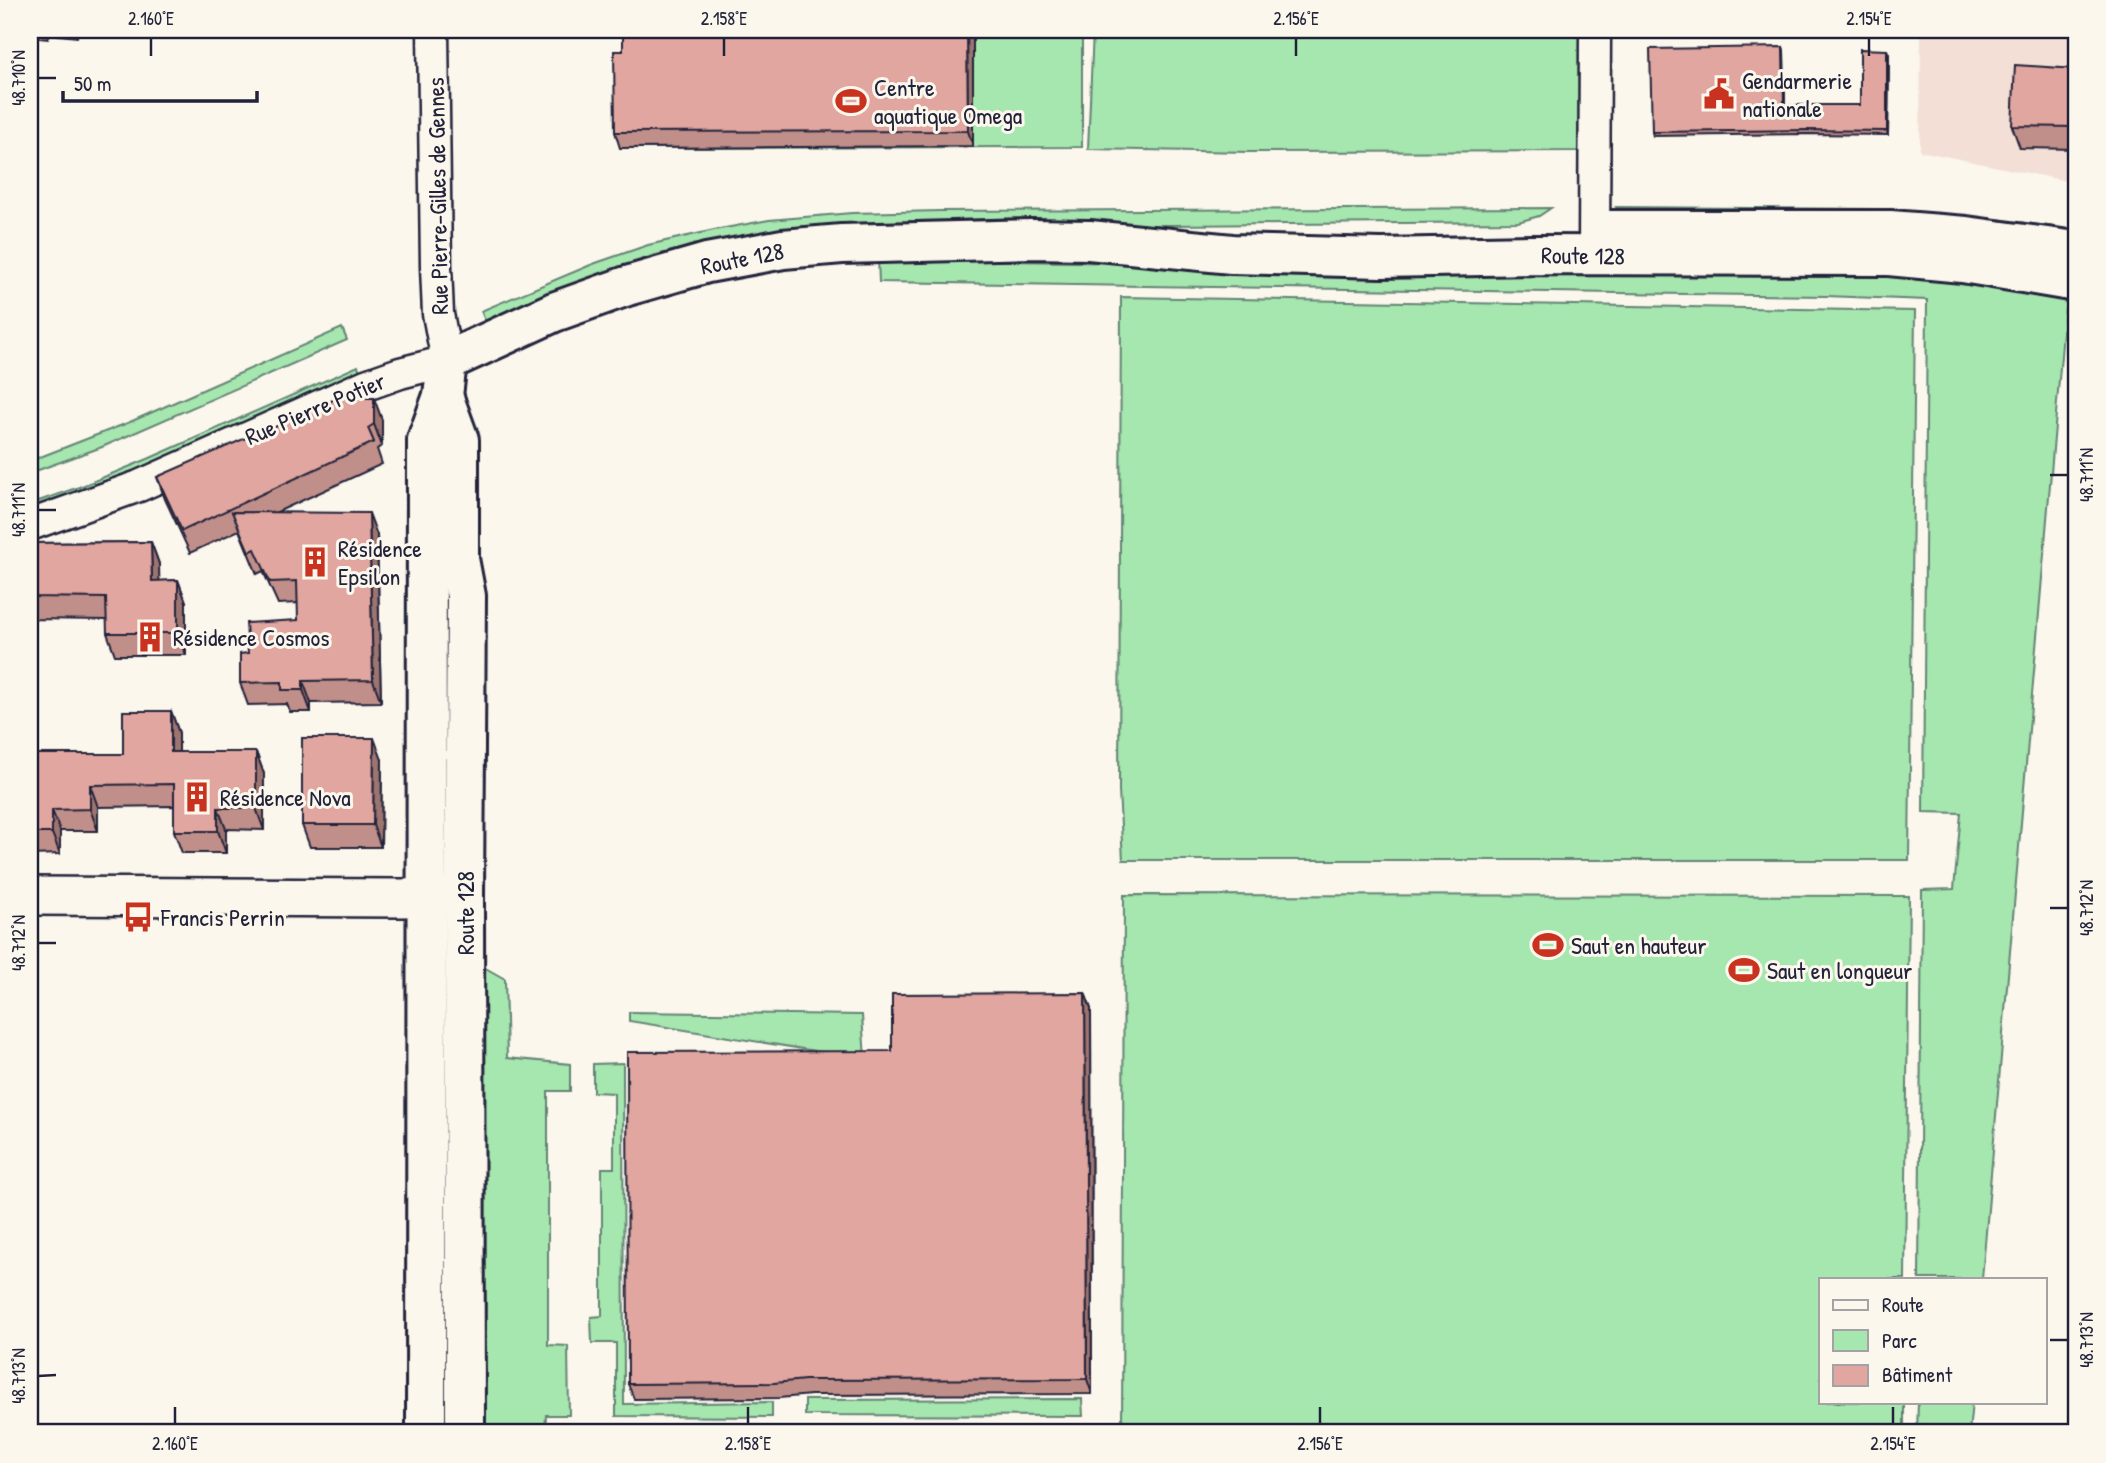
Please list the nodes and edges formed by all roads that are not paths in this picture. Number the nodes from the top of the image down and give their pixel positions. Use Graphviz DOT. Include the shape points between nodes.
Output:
graph roads {
  1 [pos="433,30"];
  2 [pos="1595,30"];
  3 [pos="1594,243"];
  4 [pos="2076,251"];
  5 [pos="2076,282"];
  6 [pos="445,378"];
  7 [pos="30,525"];
  8 [pos="30,896"];
  9 [pos="464,896"];
  10 [pos="425,897"];
  11 [pos="426,1433"];
  12 [pos="466,1433"];
  1 -- 6 [label="street, Rue Pierre-Gilles de Gennes" via="436,267"];
  2 -- 3 [label="street"];
  3 -- 4 [label="main road, Route 128" via="1890,230"];
  3 -- 5 [label="main road, Route 128" via="1889,256"];
  3 -- 6 [label="main road, Route 128" via="1381,258 1231,254 1031,239 783,249 707,263 554,312"];
  6 -- 7 [label="street, Rue Pierre Potier" via="400,373 366,385 139,486"];
  6 -- 9 [label="main road, Route 128" via="459,440 459,559 466,596"];
  6 -- 10 [label="main road, Route 128" via="427,440"];
  8 -- 10 [label="street"];
  9 -- 10 [label="street"];
  9 -- 12 [label="main road, Route 128"];
  10 -- 11 [label="main road, Route 128"];
}
